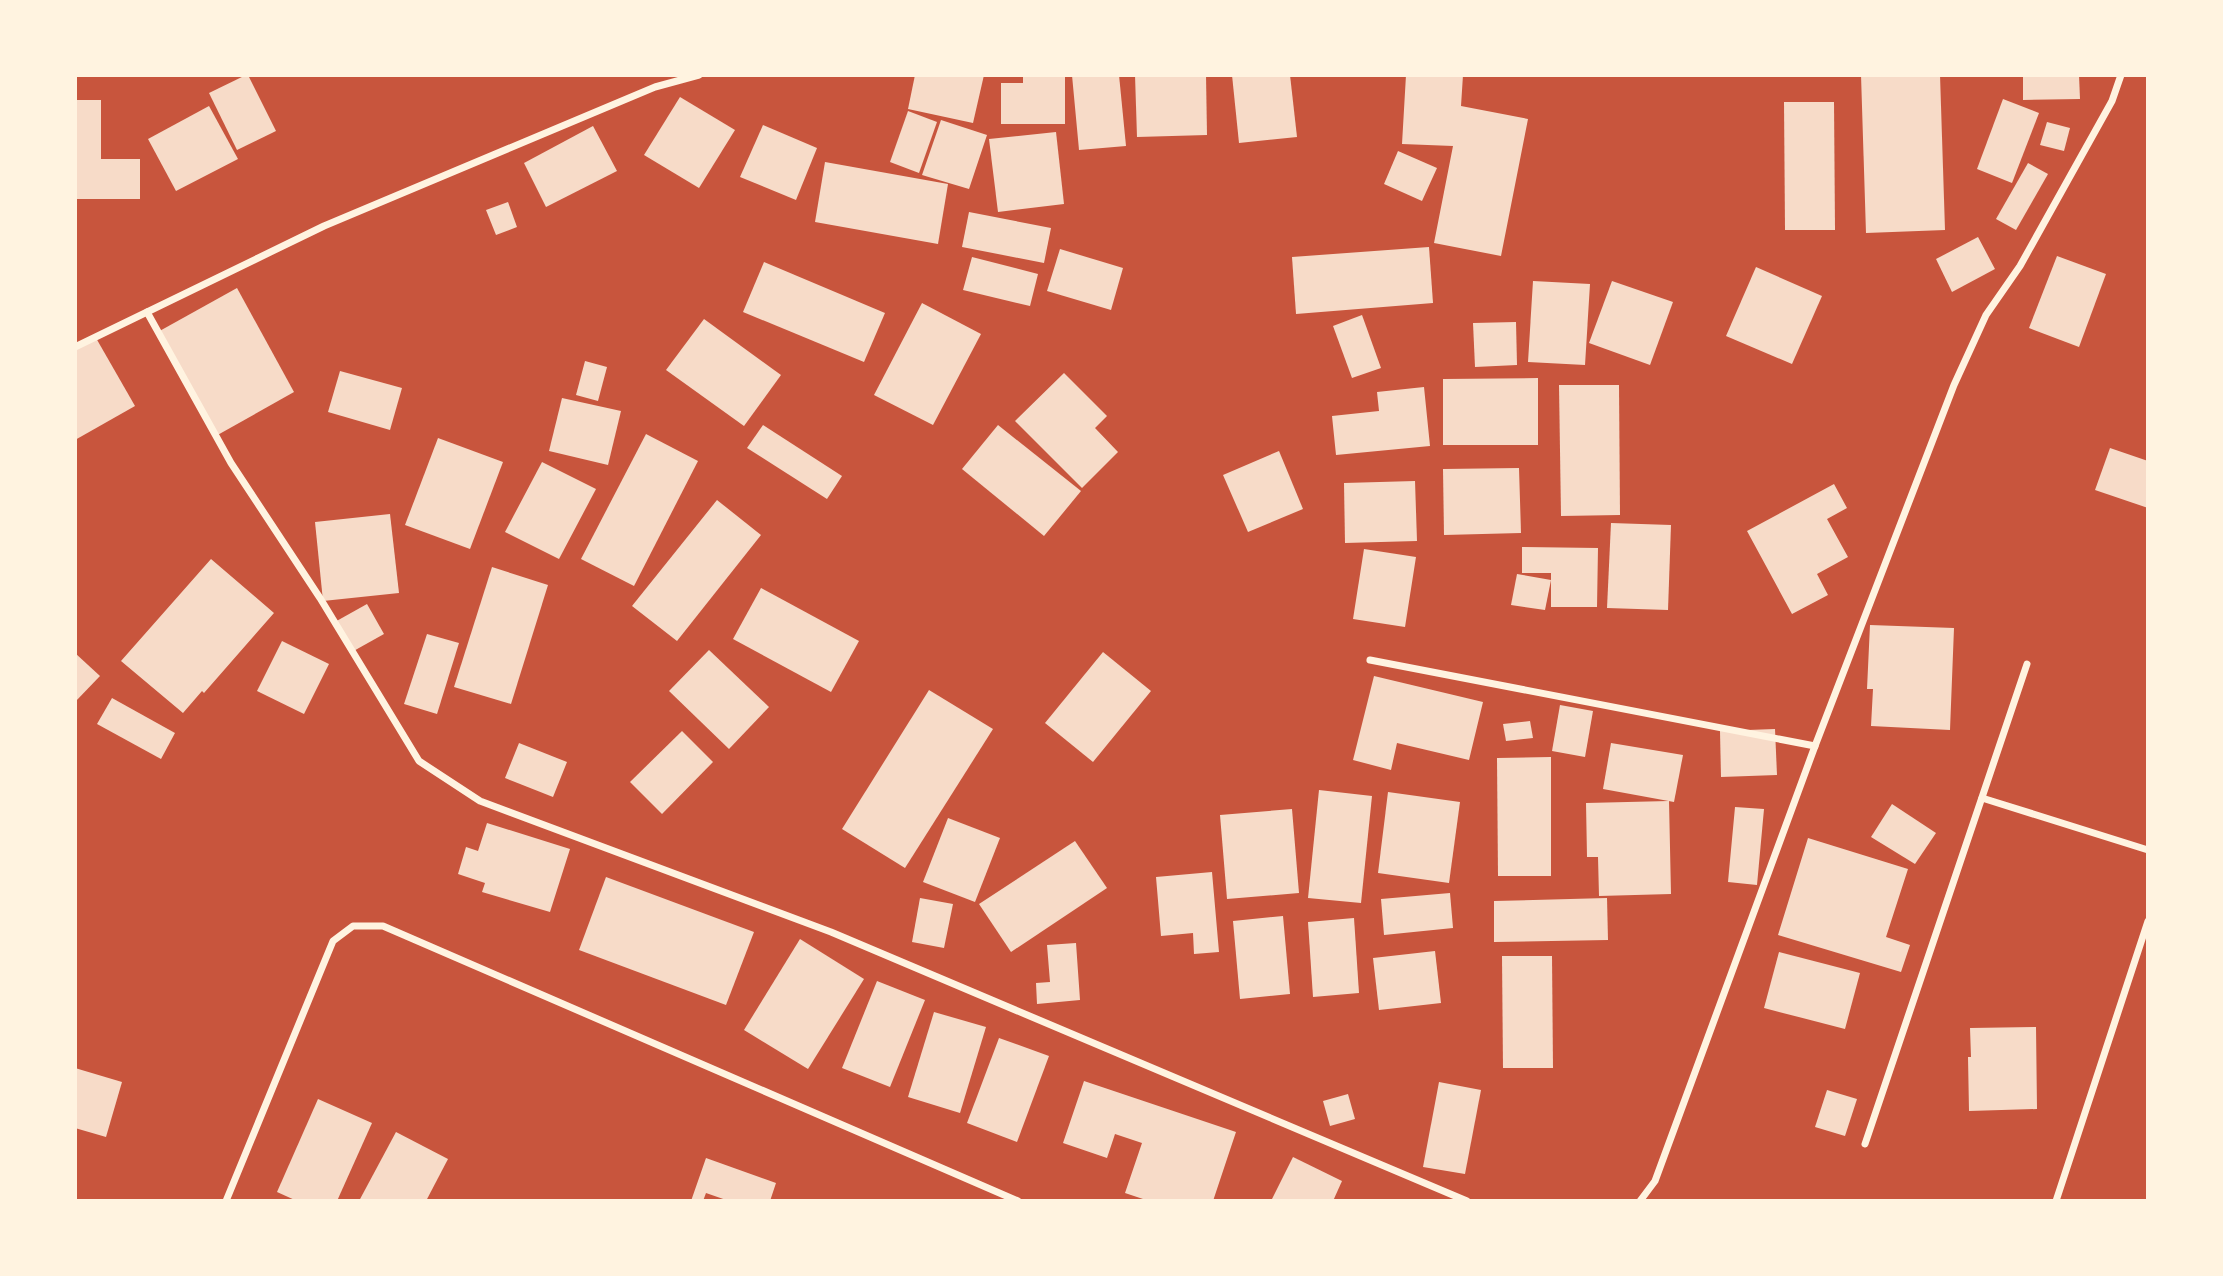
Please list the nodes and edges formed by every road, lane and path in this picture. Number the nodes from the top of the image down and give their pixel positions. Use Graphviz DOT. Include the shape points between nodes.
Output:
graph roads {
  1 [pos="699,75"];
  2 [pos="2121,75"];
  3 [pos="147,312"];
  4 [pos="75,347"];
  5 [pos="1370,660"];
  6 [pos="2027,663"];
  7 [pos="1815,746"];
  8 [pos="1982,798"];
  9 [pos="2148,850"];
  10 [pos="2148,921"];
  11 [pos="1865,1144"];
  12 [pos="226,1201"];
  13 [pos="1018,1201"];
  14 [pos="1467,1201"];
  15 [pos="1640,1201"];
  16 [pos="2056,1201"];
  1 -- 3 [label="street" via="655,87 324,226"];
  2 -- 7 [label="street" via="2112,101 2020,266 1986,315 1949,398"];
  3 -- 4 [label="street"];
  3 -- 14 [label="street" via="231,463 419,761 480,801 831,932"];
  5 -- 7 [label="street"];
  6 -- 8 [label="street"];
  7 -- 15 [label="street" via="1655,1181"];
  8 -- 9 [label="street"];
  8 -- 11 [label="street"];
  10 -- 16 [label="street"];
  12 -- 13 [label="street" via="333,941 353,926 383,926"];
}
